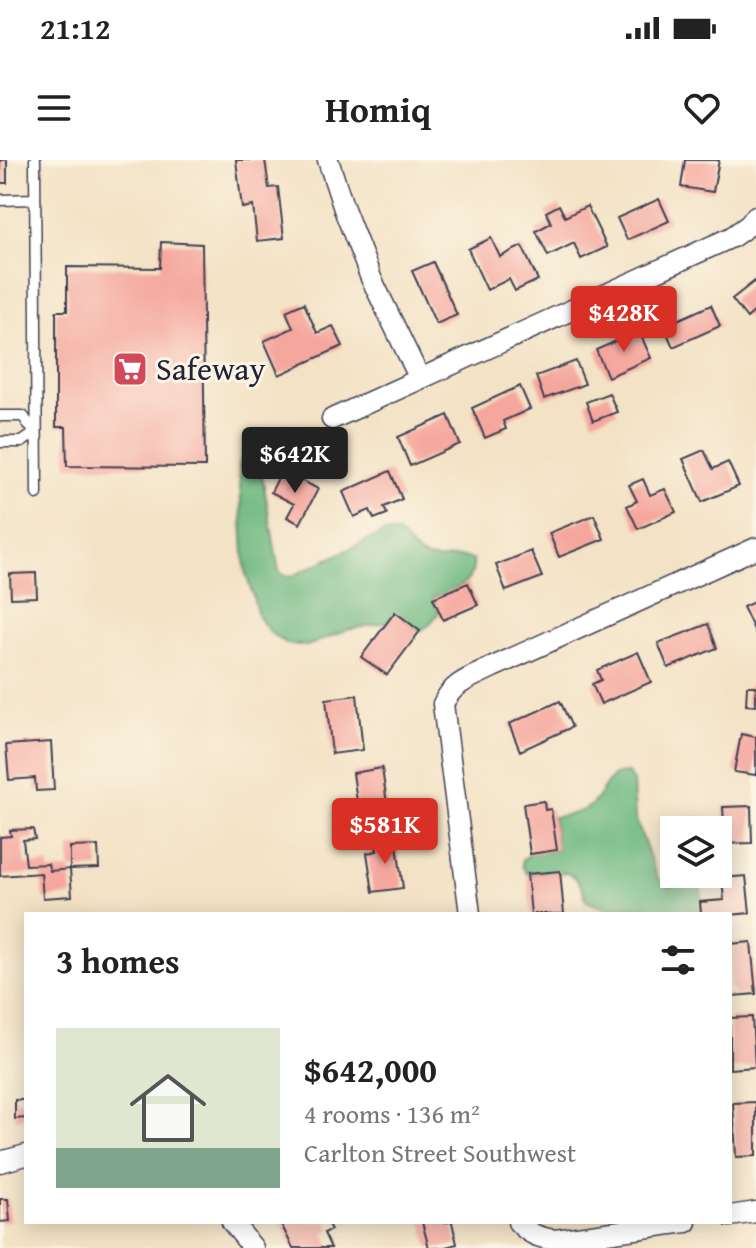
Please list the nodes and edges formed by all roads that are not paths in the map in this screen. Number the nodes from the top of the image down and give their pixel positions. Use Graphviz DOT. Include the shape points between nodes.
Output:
graph roads {
  1 [pos="35,160"];
  2 [pos="328,160"];
  3 [pos="35,199"];
  4 [pos="0,200"];
  5 [pos="756,216"];
  6 [pos="420,379"];
  7 [pos="0,416"];
  8 [pos="332,419"];
  9 [pos="35,433"];
  10 [pos="0,442"];
  11 [pos="37,494"];
  12 [pos="756,548"];
  13 [pos="470,912"];
  14 [pos="24,1156"];
  15 [pos="0,1162"];
  16 [pos="756,1212"];
  17 [pos="732,1216"];
  18 [pos="234,1224"];
  19 [pos="520,1224"];
  20 [pos="671,1224"];
  21 [pos="253,1248"];
  1 -- 3 [label="lane"];
  2 -- 6 [label="street" via="371,278"];
  3 -- 4 [label="lane"];
  3 -- 9 [label="lane"];
  5 -- 6 [label="street" via="732,237"];
  6 -- 8 [label="street"];
  7 -- 9 [label="lane" via="23,416"];
  9 -- 10 [label="lane" via="22,442"];
  9 -- 11 [label="lane"];
  12 -- 13 [label="street" via="448,692 443,704"];
  14 -- 15 [label="street"];
  16 -- 17 [label="street"];
  18 -- 21 [label="street"];
  19 -- 20 [label="street" via="541,1238 555,1240"];
}
